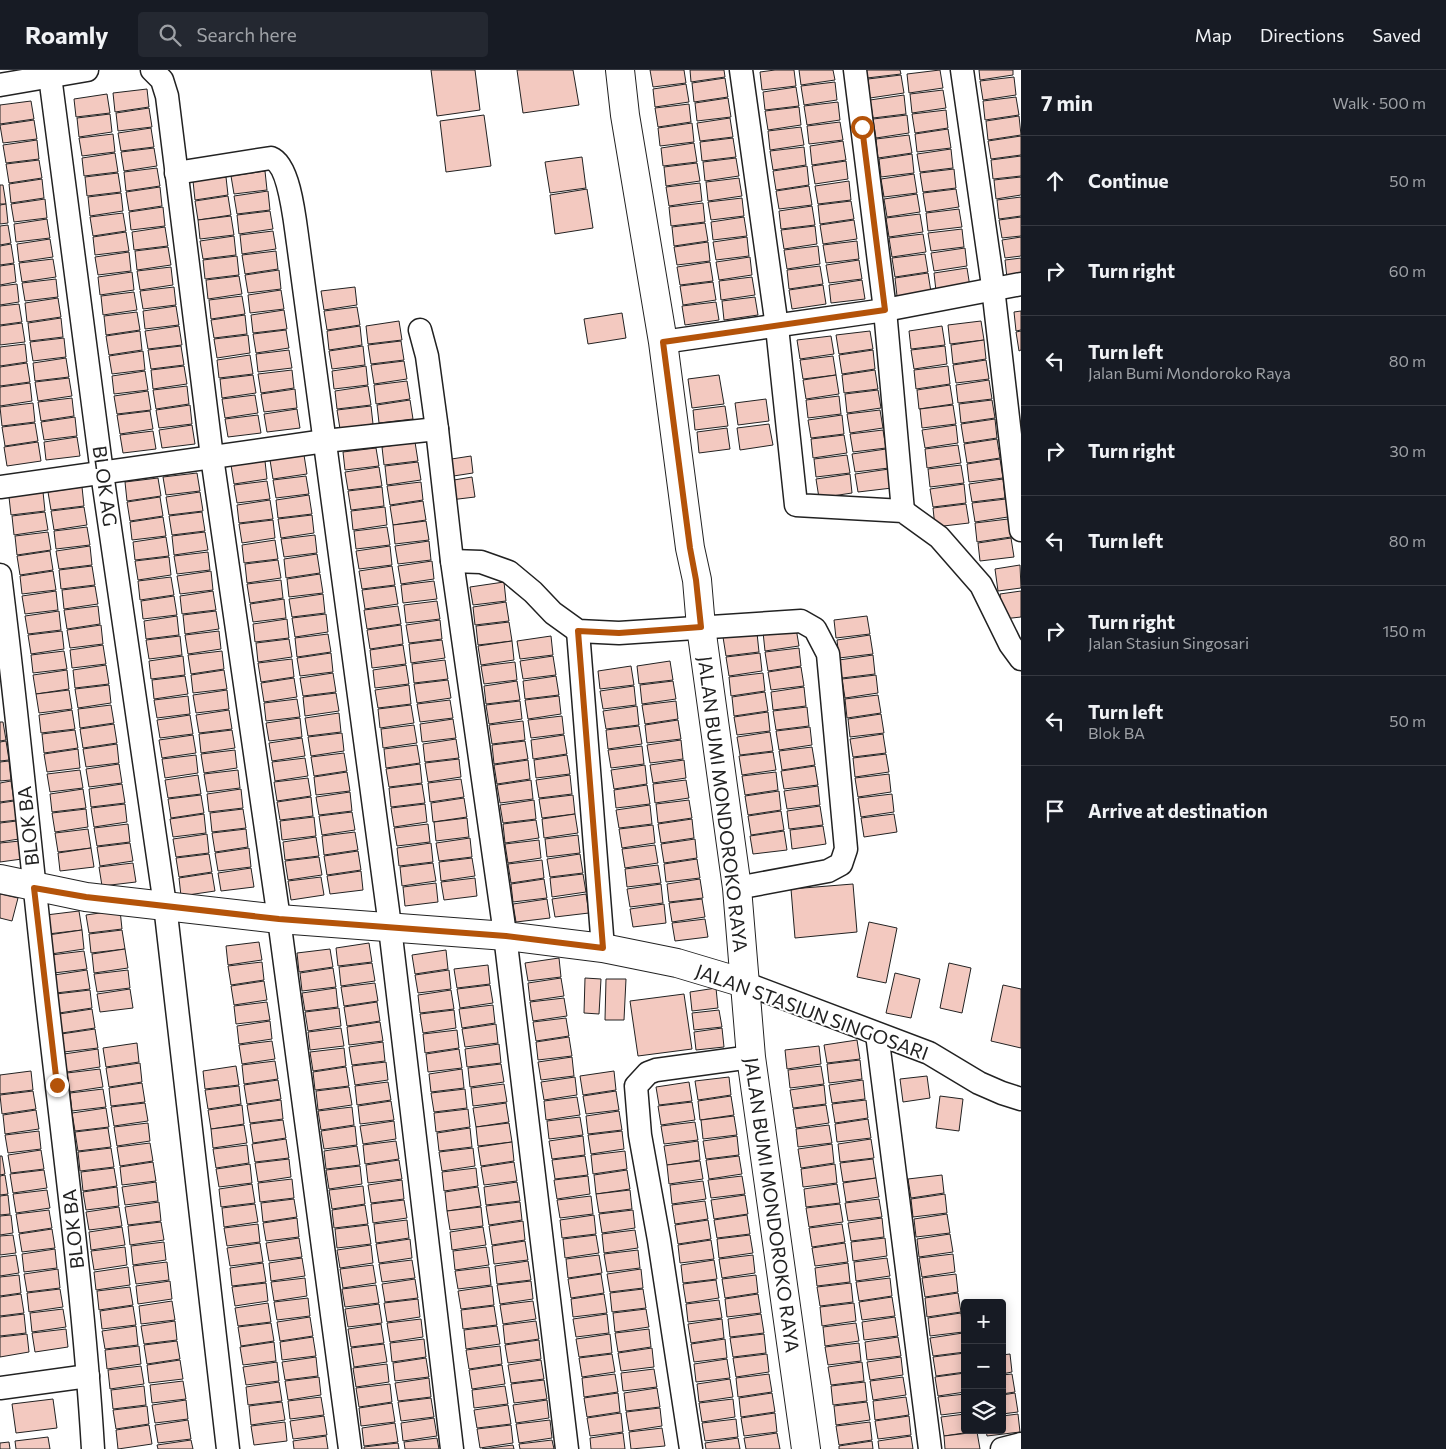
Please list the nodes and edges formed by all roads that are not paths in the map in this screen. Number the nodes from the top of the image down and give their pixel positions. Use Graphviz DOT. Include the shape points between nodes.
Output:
graph roads {
  1 [pos="87,70"];
  2 [pos="152,70"];
  3 [pos="620,70"];
  4 [pos="742,70"];
  5 [pos="855,70"];
  6 [pos="962,70"];
  7 [pos="50,76"];
  8 [pos="0,85"];
  9 [pos="176,173"];
  10 [pos="1021,284"];
  11 [pos="993,288"];
  12 [pos="885,310"];
  13 [pos="778,327"];
  14 [pos="420,330"];
  15 [pos="663,342"];
  16 [pos="438,429"];
  17 [pos="325,441"];
  18 [pos="212,457"];
  19 [pos="102,473"];
  20 [pos="0,487"];
  21 [pos="903,511"];
  22 [pos="1021,530"];
  23 [pos="452,561"];
  24 [pos="0,575"];
  25 [pos="700,617"];
  26 [pos="578,631"];
  27 [pos="1021,659"];
  28 [pos="0,879"];
  29 [pos="34,888"];
  30 [pos="737,888"];
  31 [pos="164,900"];
  32 [pos="279,919"];
  33 [pos="390,928"];
  34 [pos="506,936"];
  35 [pos="603,948"];
  36 [pos="744,983"];
  37 [pos="877,1034"];
  38 [pos="751,1057"];
  39 [pos="1021,1098"];
  40 [pos="88,1376"];
  41 [pos="0,1388"];
  42 [pos="1021,1444"];
  43 [pos="92,1449"];
  44 [pos="228,1449"];
  45 [pos="350,1449"];
  46 [pos="452,1449"];
  47 [pos="567,1449"];
  48 [pos="691,1449"];
  49 [pos="806,1449"];
  50 [pos="930,1449"];
  51 [pos="1002,1449"];
  1 -- 7 [label="street"];
  2 -- 9 [label="street" via="162,80 167,96"];
  3 -- 15 [label="street, JALAN BUMI MONDOROKO RAYA"];
  4 -- 13 [label="street"];
  5 -- 12 [label="street"];
  6 -- 11 [label="street"];
  7 -- 8 [label="street"];
  7 -- 19 [label="street, BLOK AG"];
  9 -- 17 [label="street" via="271,158 282,167 298,243"];
  9 -- 18 [label="street"];
  10 -- 11 [label="street"];
  11 -- 12 [label="street"];
  11 -- 22 [label="street"];
  12 -- 13 [label="street"];
  12 -- 21 [label="street"];
  13 -- 15 [label="street"];
  13 -- 21 [label="street" via="796,505"];
  14 -- 16 [label="street"];
  15 -- 25 [label="street, JALAN BUMI MONDOROKO RAYA"];
  16 -- 17 [label="street"];
  16 -- 23 [label="street"];
  17 -- 18 [label="street"];
  17 -- 33 [label="street"];
  18 -- 19 [label="street"];
  18 -- 32 [label="street"];
  19 -- 20 [label="street"];
  19 -- 31 [label="street, BLOK AG"];
  21 -- 27 [label="street" via="939,537 981,586"];
  23 -- 26 [label="street" via="481,562 510,572 553,614"];
  23 -- 34 [label="street"];
  24 -- 29 [label="street, BLOK BA"];
  25 -- 26 [label="street" via="619,633"];
  25 -- 30 [label="street, JALAN BUMI MONDOROKO RAYA"];
  25 -- 30 [label="street" via="801,621 815,629 828,654 846,856 839,866 828,871"];
  26 -- 35 [label="street"];
  28 -- 29 [label="street, JALAN STASIUN SINGOSARI"];
  29 -- 31 [label="street, JALAN STASIUN SINGOSARI" via="86,897"];
  29 -- 40 [label="street, BLOK BA"];
  30 -- 36 [label="street, JALAN BUMI MONDOROKO RAYA"];
  31 -- 32 [label="street, JALAN STASIUN SINGOSARI"];
  31 -- 44 [label="street, BLOK AG"];
  32 -- 33 [label="street, JALAN STASIUN SINGOSARI"];
  32 -- 45 [label="street"];
  33 -- 34 [label="street, JALAN STASIUN SINGOSARI"];
  33 -- 46 [label="street"];
  34 -- 35 [label="street, JALAN STASIUN SINGOSARI"];
  34 -- 47 [label="street"];
  35 -- 36 [label="street, JALAN STASIUN SINGOSARI" via="677,963"];
  36 -- 37 [label="street, JALAN STASIUN SINGOSARI"];
  36 -- 38 [label="street, JALAN BUMI MONDOROKO RAYA"];
  37 -- 39 [label="street, JALAN STASIUN SINGOSARI" via="929,1053 979,1083"];
  37 -- 50 [label="street"];
  38 -- 48 [label="street" via="656,1070 648,1073 636,1086 640,1135"];
  38 -- 49 [label="street, JALAN BUMI MONDOROKO RAYA"];
  40 -- 41 [label="street"];
  40 -- 43 [label="street, BLOK BA"];
  42 -- 51 [label="street"];
}
